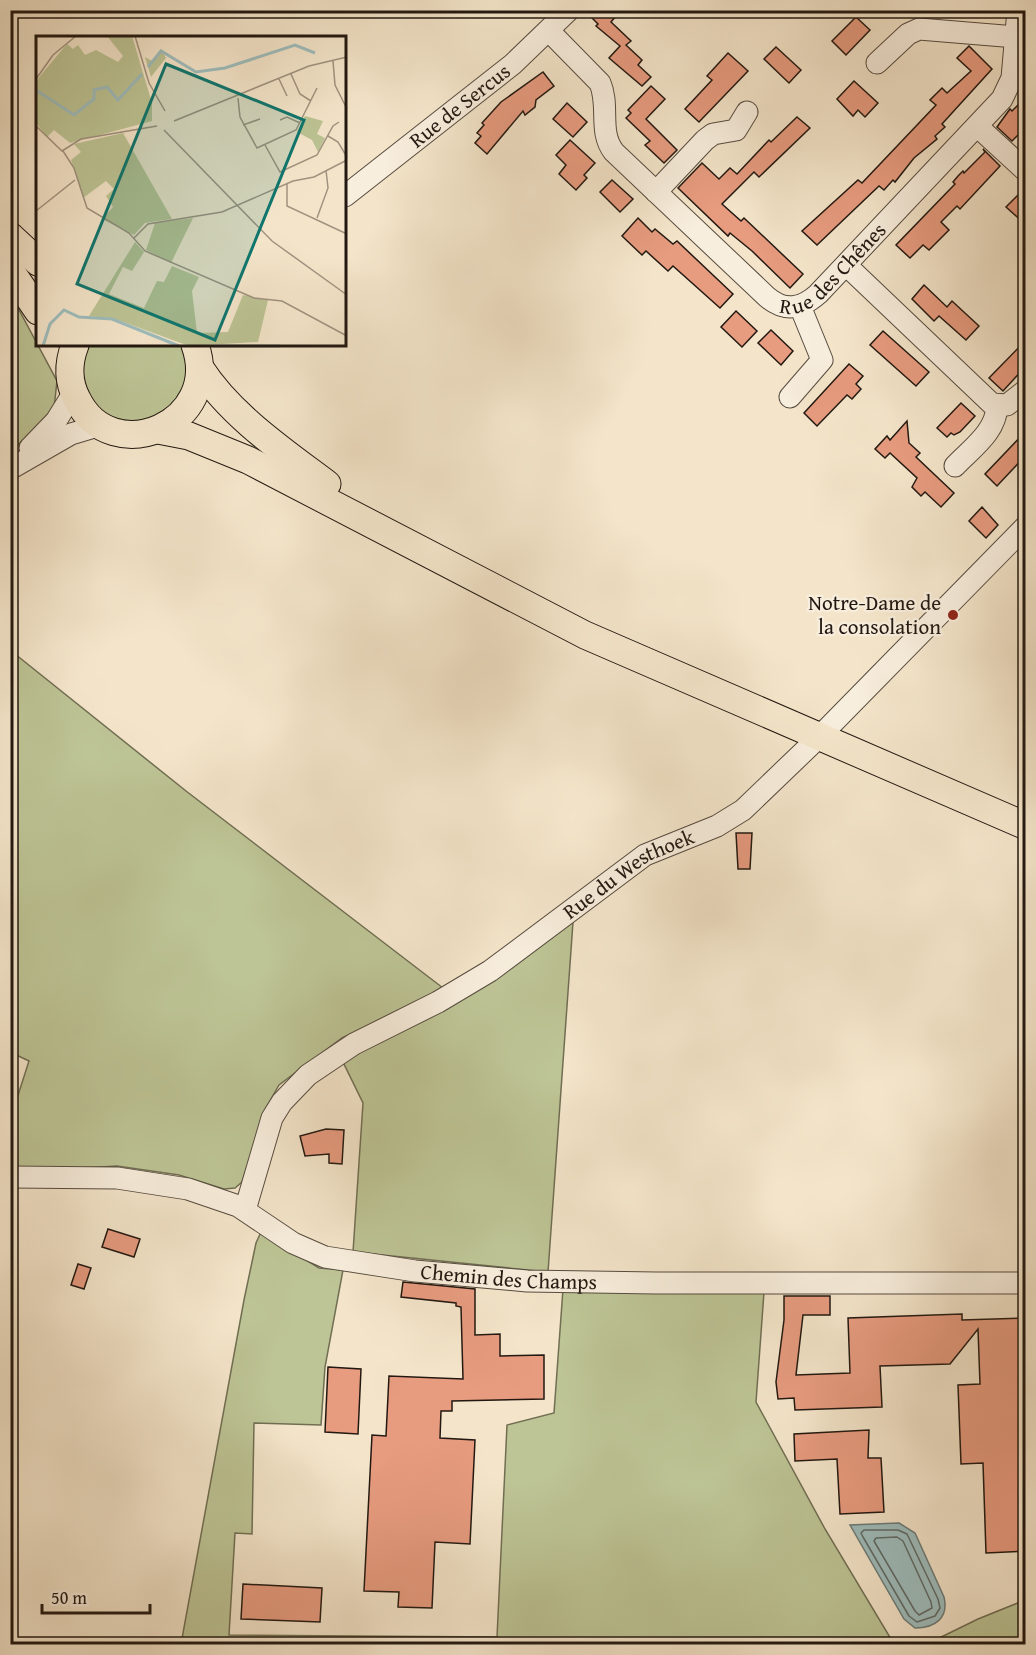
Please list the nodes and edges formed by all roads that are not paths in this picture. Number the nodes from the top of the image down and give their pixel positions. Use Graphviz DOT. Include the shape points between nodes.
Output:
graph roads {
  1 [pos="569,10"];
  2 [pos="1018,10"];
  3 [pos="549,31"];
  4 [pos="1016,37"];
  5 [pos="878,63"];
  6 [pos="747,112"];
  7 [pos="977,126"];
  8 [pos="1026,171"];
  9 [pos="656,192"];
  10 [pos="346,195"];
  11 [pos="10,236"];
  12 [pos="36,259"];
  13 [pos="846,265"];
  14 [pos="10,270"];
  15 [pos="800,306"];
  16 [pos="36,308"];
  17 [pos="58,346"];
  18 [pos="197,351"];
  19 [pos="73,369"];
  20 [pos="1026,390"];
  21 [pos="790,397"];
  22 [pos="997,406"];
  23 [pos="101,425"];
  24 [pos="158,430"];
  25 [pos="955,466"];
  26 [pos="10,468"];
  27 [pos="1026,526"];
  28 [pos="409,542"];
  29 [pos="819,737"];
  30 [pos="1026,826"];
  31 [pos="10,1177"];
  32 [pos="245,1210"];
  33 [pos="1026,1283"];
  1 -- 3 [label="street, Rue de Sercus"];
  2 -- 4 [label="street, Rue des Chênes"];
  3 -- 9 [label="street, Rue des Chênes" via="600,83 608,143"];
  3 -- 10 [label="street, Rue de Sercus"];
  4 -- 5 [label="street" via="919,29 908,34"];
  4 -- 7 [label="street, Rue des Chênes" via="1013,71 1006,92"];
  6 -- 9 [label="street" via="736,130 713,134 705,140"];
  7 -- 8 [label="street"];
  7 -- 13 [label="street, Rue des Chênes"];
  9 -- 15 [label="street, Rue des Chênes" via="772,302 782,307"];
  11 -- 12 [label="main road"];
  13 -- 15 [label="street, Rue des Chênes" via="818,294"];
  13 -- 22 [label="street"];
  14 -- 16 [label="main road"];
  15 -- 21 [label="street" via="822,360"];
  17 -- 19 [label="main road"];
  18 -- 24 [label="main road" via="198,385 189,406"];
  18 -- 28 [label="main road" via="220,394 272,441"];
  19 -- 23 [label="main road" via="86,413"];
  19 -- 26 [label="street" via="56,422"];
  20 -- 22 [label="street" via="1012,402"];
  22 -- 25 [label="street" via="991,428"];
  23 -- 24 [label="main road" via="129,434"];
  23 -- 26 [label="street" via="71,434"];
  24 -- 28 [label="main road" via="189,436 248,460"];
  27 -- 29 [label="street, Rue du Westhoek"];
  28 -- 29 [label="main road" via="585,635"];
  29 -- 30 [label="main road"];
  29 -- 32 [label="street, Rue du Westhoek" via="736,816 645,855 490,971 354,1044 308,1075 272,1118"];
  31 -- 32 [label="street, Chemin des Champs" via="142,1181 199,1191"];
  32 -- 33 [label="street, Chemin des Champs" via="293,1243 325,1257 385,1268 468,1276 667,1284"];
}
